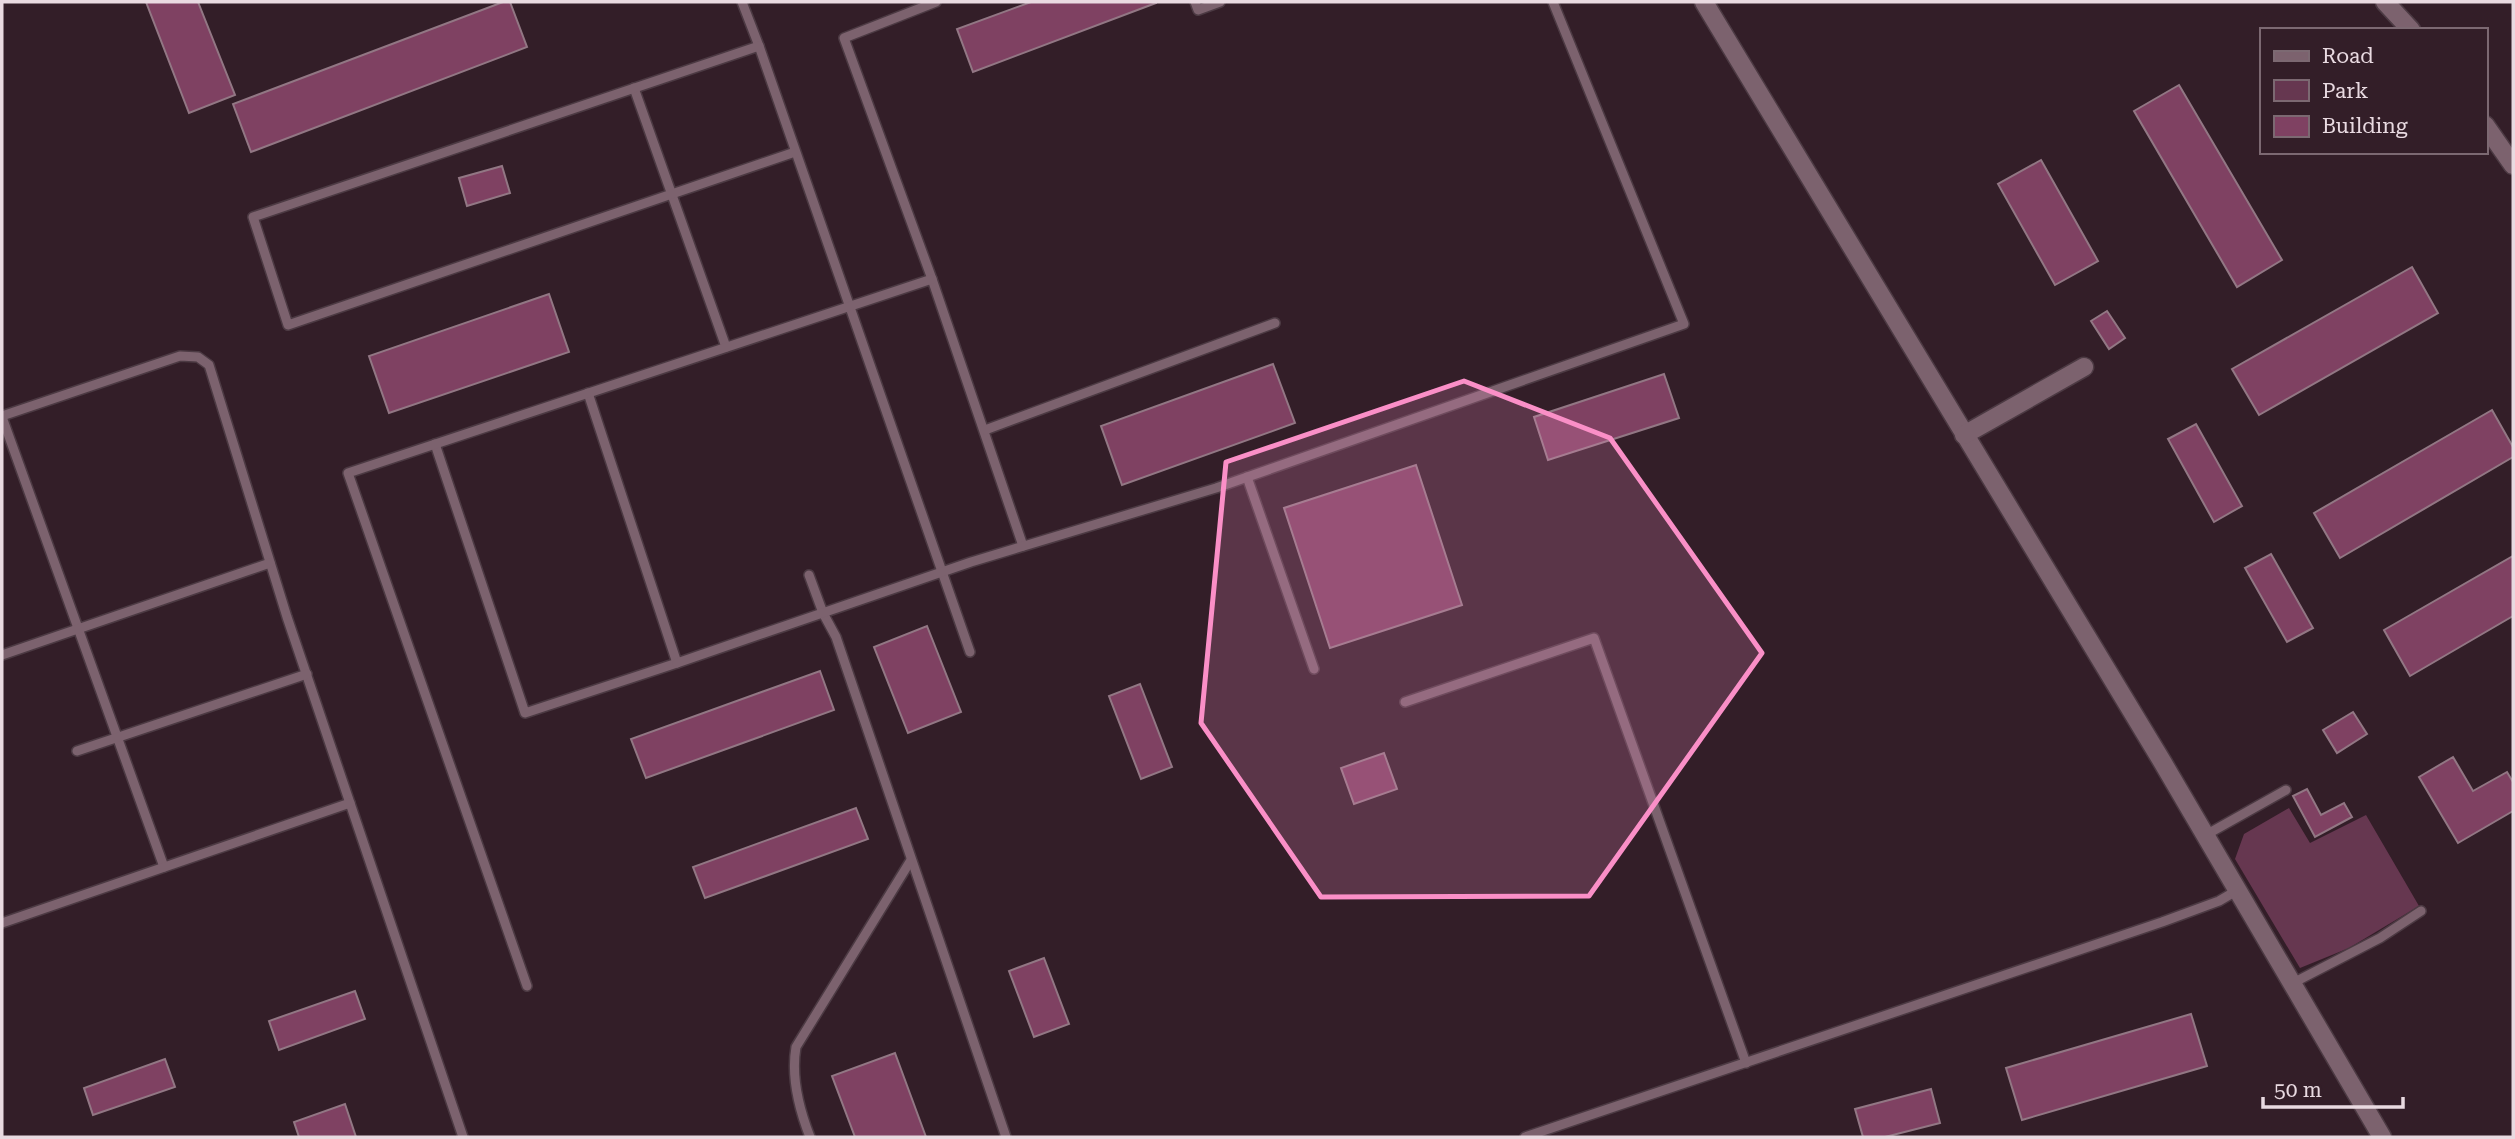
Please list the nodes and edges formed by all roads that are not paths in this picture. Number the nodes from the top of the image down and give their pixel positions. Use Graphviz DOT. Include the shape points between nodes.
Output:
graph roads {
  1 [pos="743,2"];
  2 [pos="936,2"];
  3 [pos="1195,2"];
  4 [pos="1220,2"];
  5 [pos="1553,2"];
  6 [pos="1704,2"];
  7 [pos="2385,2"];
  8 [pos="2409,28"];
  9 [pos="759,46"];
  10 [pos="634,88"];
  11 [pos="2487,128"];
  12 [pos="795,152"];
  13 [pos="2513,165"];
  14 [pos="672,193"];
  15 [pos="932,279"];
  16 [pos="848,307"];
  17 [pos="1275,323"];
  18 [pos="726,347"];
  19 [pos="2084,367"];
  20 [pos="588,393"];
  21 [pos="2,417"];
  22 [pos="985,430"];
  23 [pos="1964,435"];
  24 [pos="435,444"];
  25 [pos="1247,477"];
  26 [pos="1023,546"];
  27 [pos="270,563"];
  28 [pos="940,572"];
  29 [pos="809,575"];
  30 [pos="823,613"];
  31 [pos="78,628"];
  32 [pos="970,652"];
  33 [pos="2,655"];
  34 [pos="677,663"];
  35 [pos="1314,669"];
  36 [pos="307,674"];
  37 [pos="1405,702"];
  38 [pos="117,736"];
  39 [pos="77,751"];
  40 [pos="2286,790"];
  41 [pos="350,803"];
  42 [pos="2204,836"];
  43 [pos="911,860"];
  44 [pos="164,867"];
  45 [pos="2236,891"];
  46 [pos="2421,911"];
  47 [pos="2,923"];
  48 [pos="2291,984"];
  49 [pos="527,986"];
  50 [pos="1746,1063"];
  51 [pos="463,1137"];
  52 [pos="810,1137"];
  53 [pos="1006,1137"];
  54 [pos="1525,1137"];
  55 [pos="2382,1137"];
  1 -- 9 [label="lane"];
  2 -- 15 [label="lane" via="844,38"];
  3 -- 4 [label="lane" via="1198,10"];
  5 -- 25 [label="lane" via="1684,324"];
  6 -- 23 [label="street"];
  7 -- 8 [label="street"];
  9 -- 10 [label="lane"];
  9 -- 12 [label="lane"];
  10 -- 14 [label="lane"];
  10 -- 14 [label="lane" via="253,216 288,325"];
  11 -- 13 [label="street"];
  12 -- 14 [label="lane"];
  12 -- 16 [label="lane"];
  14 -- 18 [label="lane"];
  15 -- 16 [label="lane"];
  15 -- 22 [label="lane"];
  16 -- 18 [label="lane"];
  16 -- 28 [label="lane"];
  17 -- 22 [label="lane"];
  18 -- 20 [label="lane"];
  19 -- 23 [label="street"];
  20 -- 24 [label="lane"];
  20 -- 34 [label="lane"];
  21 -- 27 [label="lane" via="180,356 198,357 209,365"];
  21 -- 31 [label="lane"];
  22 -- 26 [label="lane"];
  23 -- 42 [label="street"];
  24 -- 34 [label="lane" via="525,713"];
  24 -- 49 [label="lane" via="348,473"];
  25 -- 26 [label="lane"];
  25 -- 35 [label="lane"];
  26 -- 28 [label="lane"];
  27 -- 31 [label="lane"];
  27 -- 36 [label="lane"];
  28 -- 30 [label="lane"];
  28 -- 32 [label="lane"];
  29 -- 30 [label="lane"];
  30 -- 34 [label="lane"];
  30 -- 43 [label="lane" via="836,637"];
  31 -- 33 [label="lane"];
  31 -- 38 [label="lane"];
  36 -- 38 [label="lane"];
  36 -- 41 [label="lane"];
  37 -- 50 [label="lane" via="1594,638"];
  38 -- 39 [label="lane"];
  38 -- 44 [label="lane"];
  40 -- 42 [label="lane"];
  41 -- 44 [label="lane"];
  41 -- 51 [label="lane"];
  42 -- 45 [label="street"];
  43 -- 52 [label="lane" via="796,1047 793,1064"];
  43 -- 53 [label="lane"];
  44 -- 47 [label="lane"];
  45 -- 48 [label="street"];
  45 -- 50 [label="lane" via="2162,922"];
  46 -- 48 [label="lane"];
  48 -- 55 [label="street"];
  50 -- 54 [label="lane"];
}
